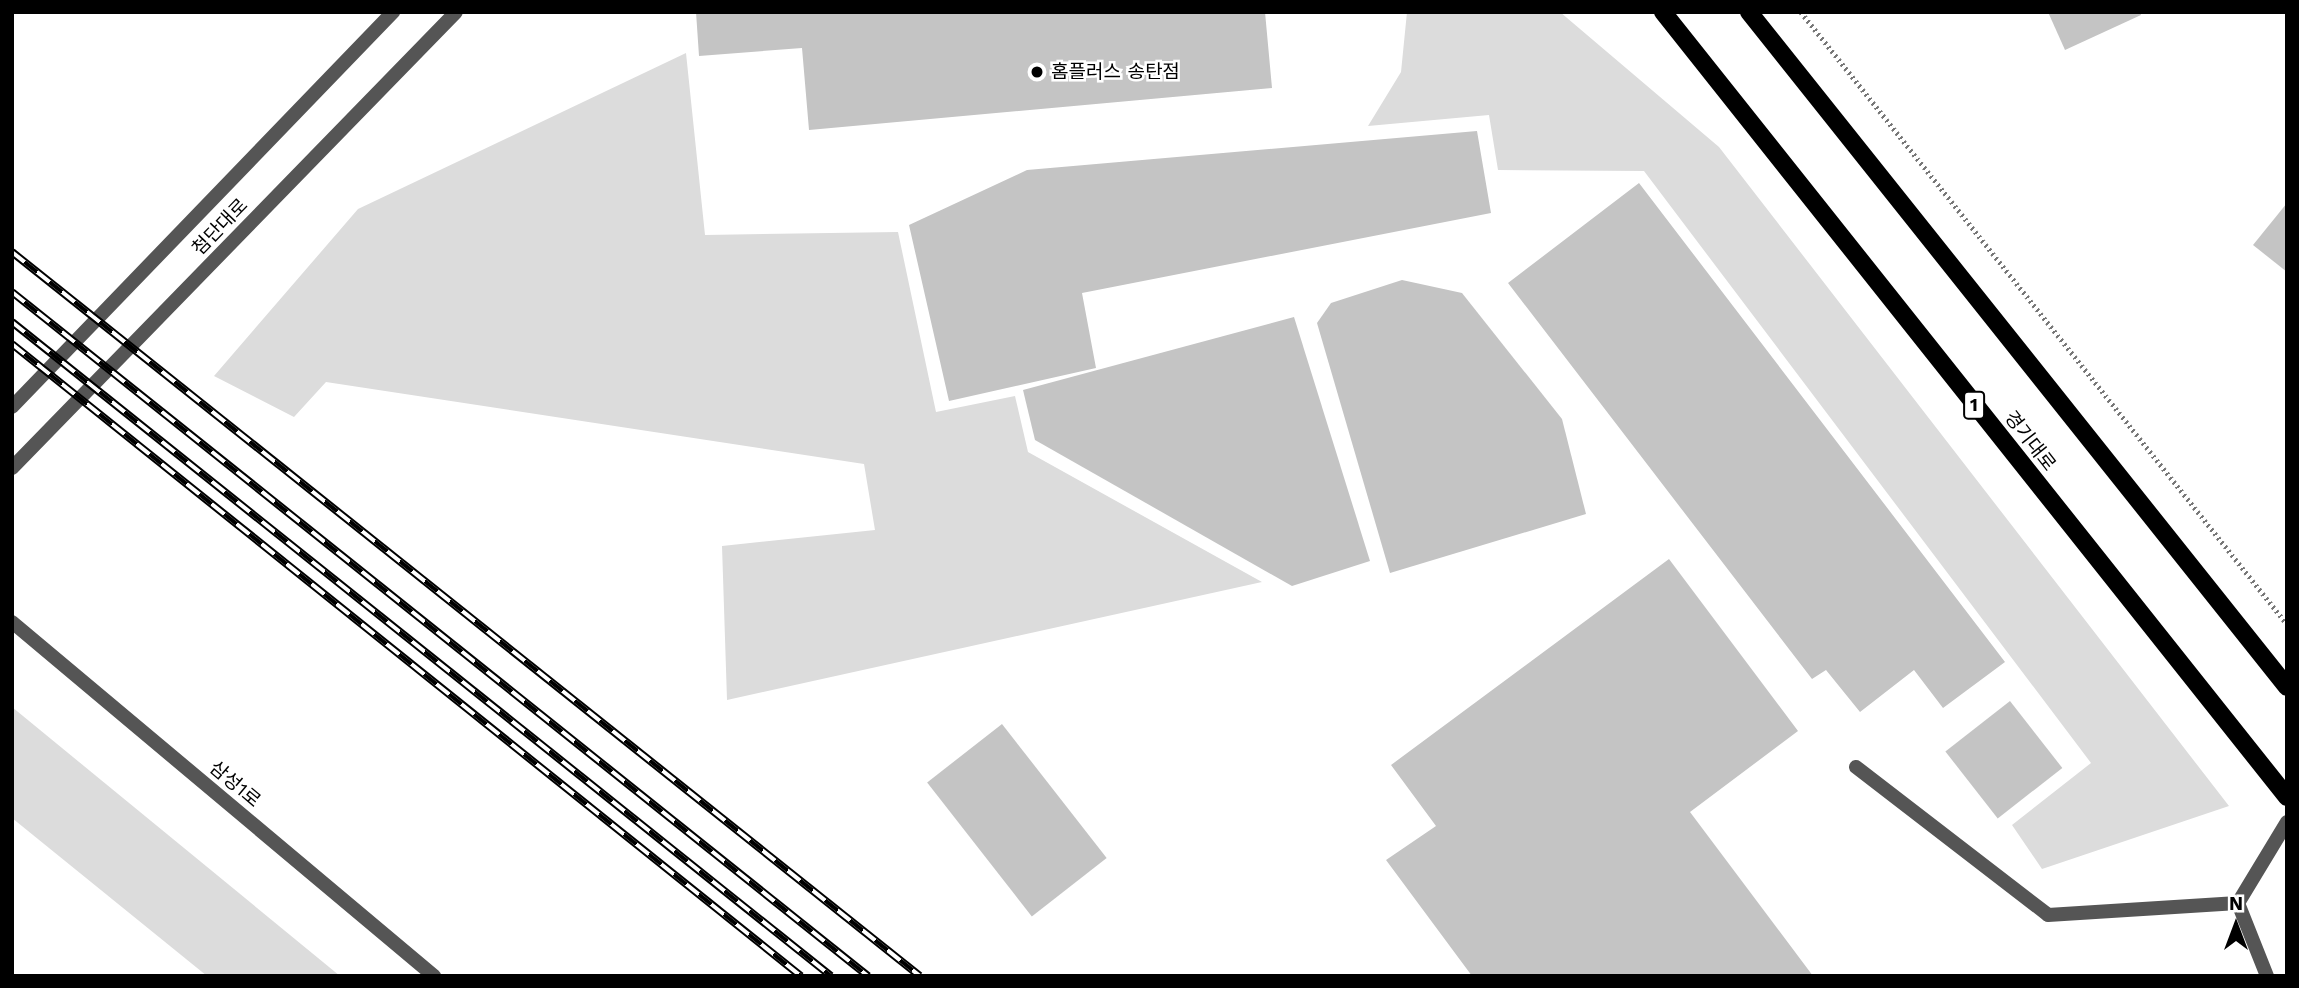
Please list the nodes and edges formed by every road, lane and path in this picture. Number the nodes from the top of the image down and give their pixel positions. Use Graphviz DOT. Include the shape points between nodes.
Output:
graph roads {
  1 [pos="393,12"];
  2 [pos="456,12"];
  3 [pos="1662,12"];
  4 [pos="1749,12"];
  5 [pos="1801,12"];
  6 [pos="12,407"];
  7 [pos="12,468"];
  8 [pos="12,622"];
  9 [pos="2287,624"];
  10 [pos="2287,687"];
  11 [pos="1856,767"];
  12 [pos="2287,797"];
  13 [pos="2287,822"];
  14 [pos="2238,903"];
  15 [pos="434,976"];
  16 [pos="2267,976"];
  1 -- 6 [label="street, 첨단대로"];
  2 -- 7 [label="street, 첨단대로"];
  3 -- 12 [label="main road, 경기대로 / 1"];
  4 -- 10 [label="main road"];
  5 -- 9 [label="path"];
  8 -- 15 [label="street, 삼성1로"];
  11 -- 14 [label="street" via="2048,915"];
  13 -- 14 [label="street"];
  14 -- 16 [label="street"];
}
